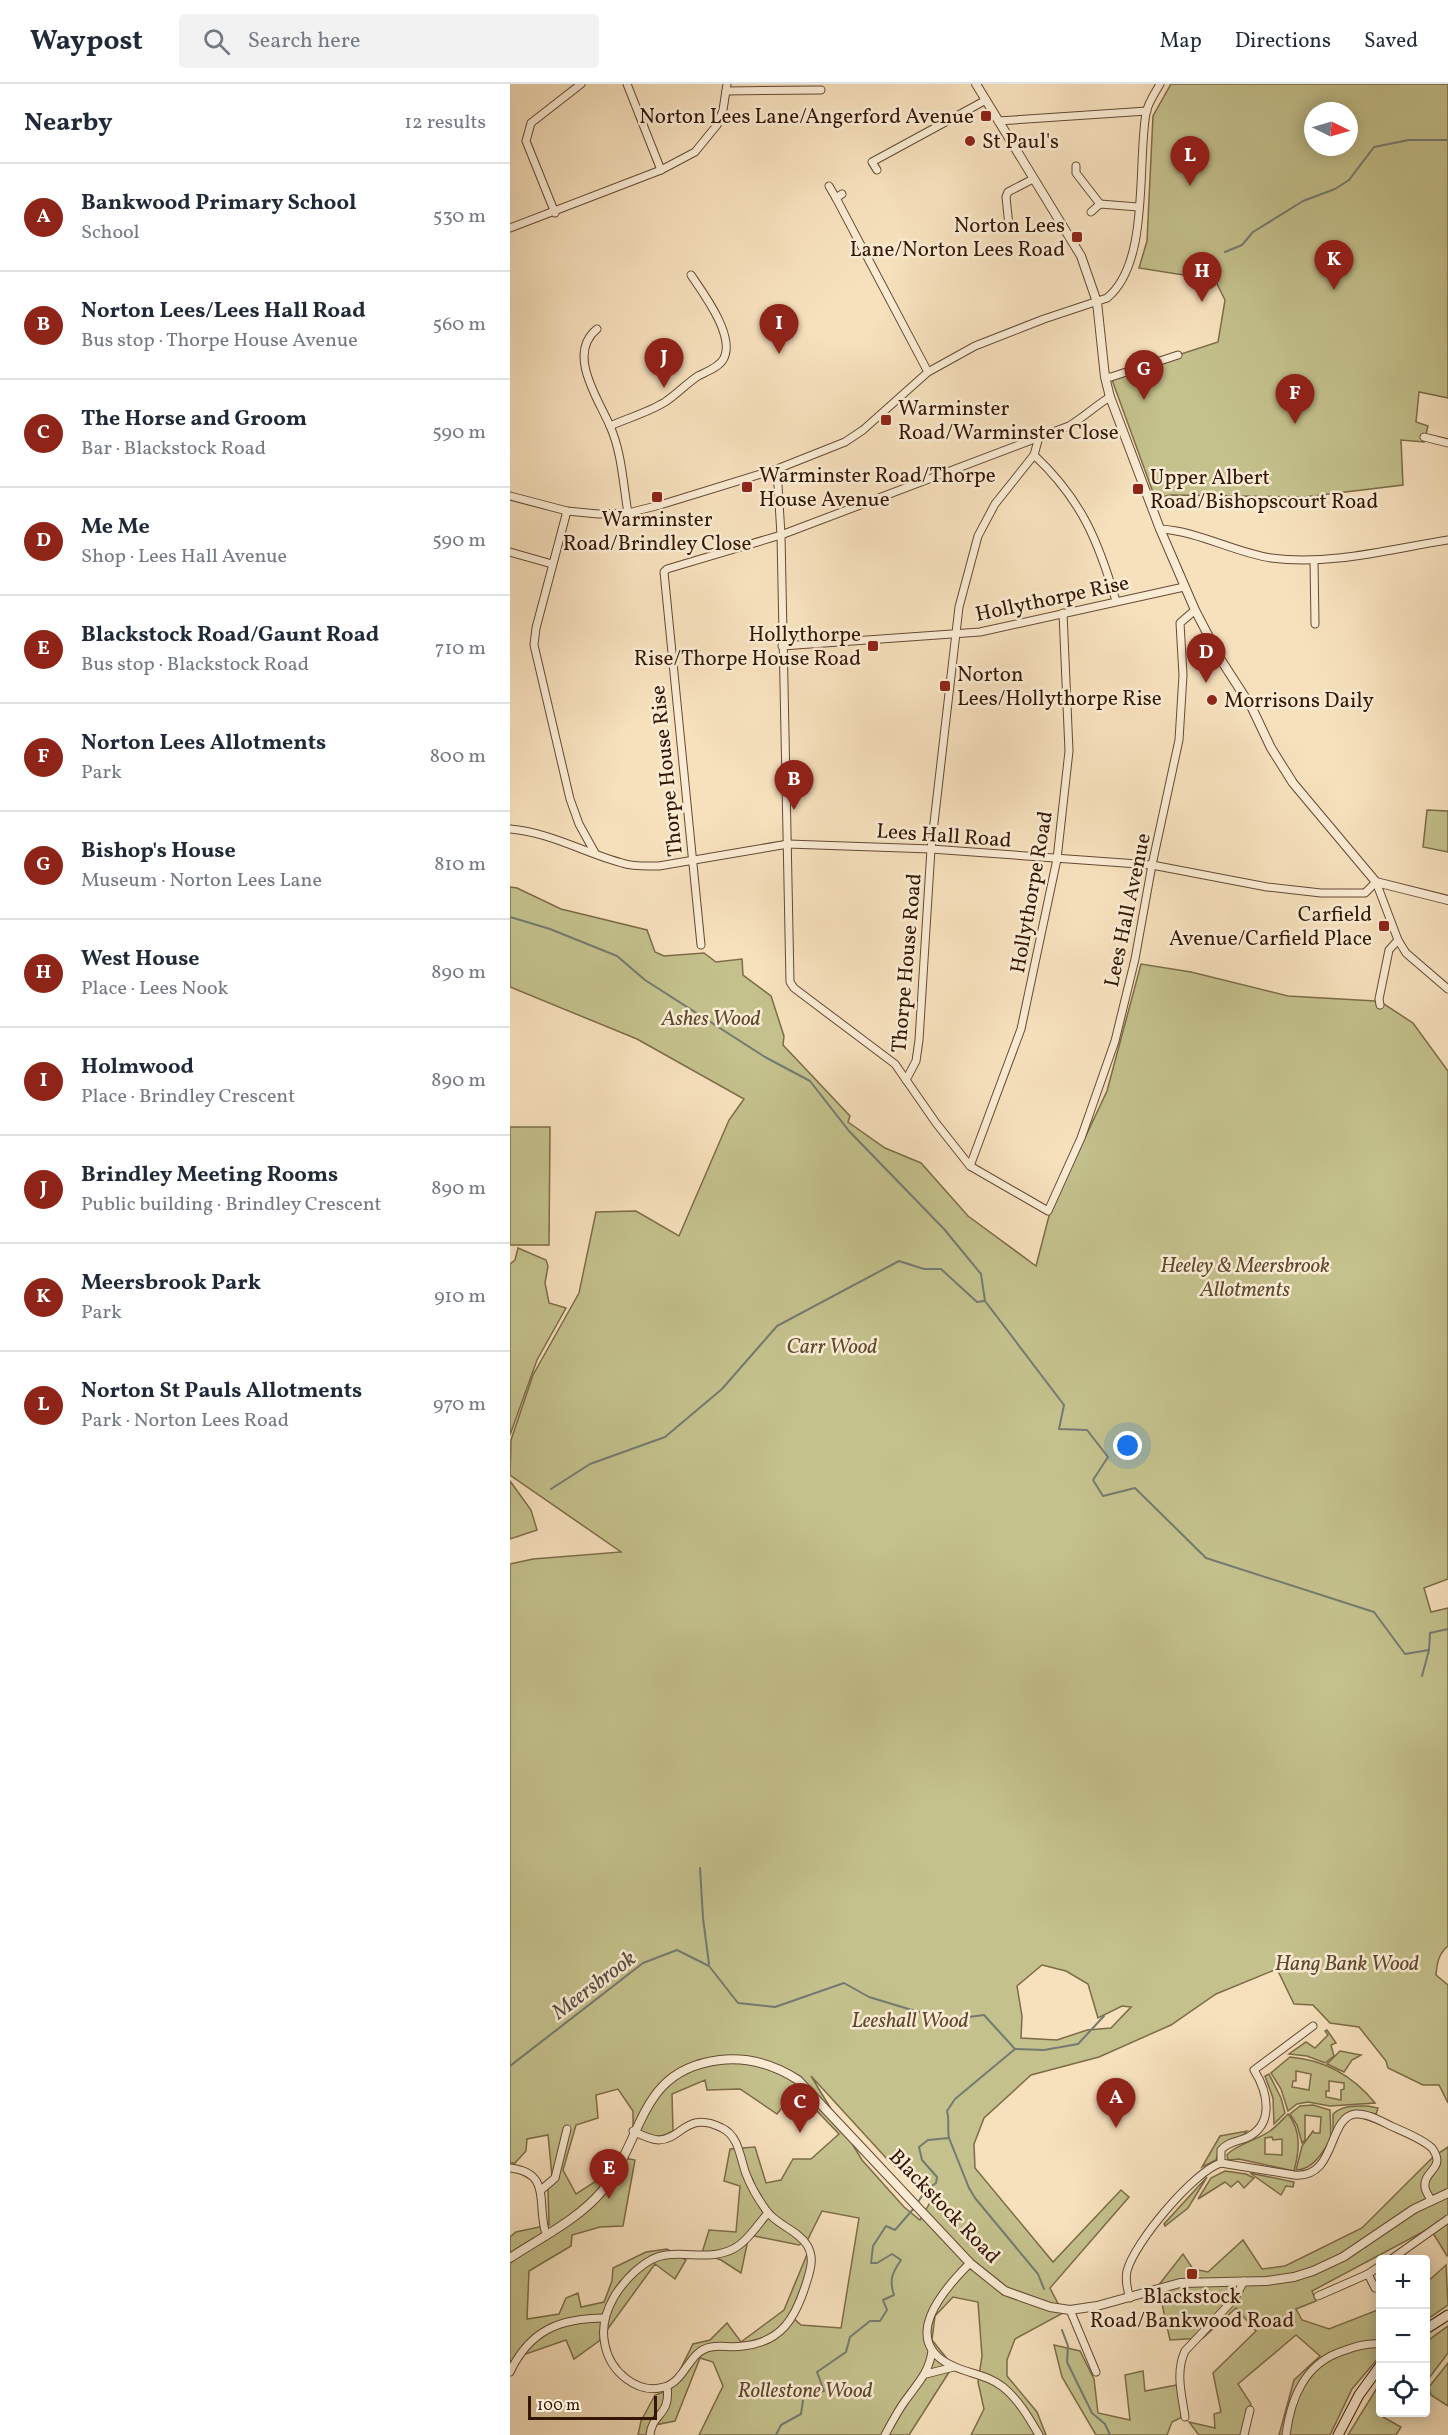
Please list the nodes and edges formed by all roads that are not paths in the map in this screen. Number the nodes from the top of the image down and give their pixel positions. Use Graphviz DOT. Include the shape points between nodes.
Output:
graph roads {
  1 [pos="581,84"];
  2 [pos="627,84"];
  3 [pos="976,84"];
  4 [pos="1160,84"];
  5 [pos="726,88"];
  6 [pos="821,90"];
  7 [pos="986,100"];
  8 [pos="1147,111"];
  9 [pos="998,121"];
  10 [pos="1076,166"];
  11 [pos="661,170"];
  12 [pos="877,170"];
  13 [pos="1033,179"];
  14 [pos="829,186"];
  15 [pos="1100,204"];
  16 [pos="1138,207"];
  17 [pos="1091,212"];
  18 [pos="555,213"];
  19 [pos="1009,226"];
  20 [pos="510,228"];
  21 [pos="691,275"];
  22 [pos="1097,302"];
  23 [pos="597,329"];
  24 [pos="1178,355"];
  25 [pos="928,372"];
  26 [pos="1105,377"];
  27 [pos="1110,397"];
  28 [pos="610,426"];
  29 [pos="1039,437"];
  30 [pos="1424,437"];
  31 [pos="1448,443"];
  32 [pos="1034,455"];
  33 [pos="777,469"];
  34 [pos="510,496"];
  35 [pos="567,511"];
  36 [pos="628,513"];
  37 [pos="1160,529"];
  38 [pos="781,534"];
  39 [pos="1448,540"];
  40 [pos="510,552"];
  41 [pos="1314,561"];
  42 [pos="552,564"];
  43 [pos="1184,587"];
  44 [pos="1116,601"];
  45 [pos="1195,610"];
  46 [pos="1063,613"];
  47 [pos="1315,624"];
  48 [pos="958,632"];
  49 [pos="783,646"];
  50 [pos="510,829"];
  51 [pos="788,844"];
  52 [pos="932,849"];
  53 [pos="594,853"];
  54 [pos="1057,859"];
  55 [pos="692,861"];
  56 [pos="1152,865"];
  57 [pos="1376,882"];
  58 [pos="1448,900"];
  59 [pos="1398,940"];
  60 [pos="701,945"];
  61 [pos="1448,989"];
  62 [pos="1380,1005"];
  63 [pos="906,1080"];
  64 [pos="970,1166"];
  65 [pos="1313,2026"];
  66 [pos="567,2129"];
  67 [pos="633,2132"];
  68 [pos="1221,2163"];
  69 [pos="510,2168"];
  70 [pos="541,2190"];
  71 [pos="1448,2193"];
  72 [pos="1431,2200"];
  73 [pos="768,2213"];
  74 [pos="1448,2219"];
  75 [pos="546,2234"];
  76 [pos="1396,2255"];
  77 [pos="510,2258"];
  78 [pos="970,2263"];
  79 [pos="1376,2269"];
  80 [pos="1368,2274"];
  81 [pos="1244,2281"];
  82 [pos="1375,2288"];
  83 [pos="1318,2296"];
  84 [pos="1130,2298"];
  85 [pos="1070,2310"];
  86 [pos="1448,2314"];
  87 [pos="604,2318"];
  88 [pos="1430,2326"];
  89 [pos="1376,2344"];
  90 [pos="932,2351"];
  91 [pos="954,2367"];
  92 [pos="510,2372"];
  93 [pos="1096,2372"];
  94 [pos="1376,2372"];
  95 [pos="926,2374"];
  96 [pos="667,2387"];
  97 [pos="1250,2410"];
  98 [pos="1185,2417"];
  99 [pos="650,2435"];
  100 [pos="885,2435"];
  101 [pos="1040,2435"];
  102 [pos="1244,2435"];
  103 [pos="1286,2435"];
  104 [pos="1338,2435"];
  1 -- 18 [label="street" via="531,123 527,131 526,141"];
  2 -- 11 [label="street"];
  3 -- 7 [label="street"];
  4 -- 8 [label="street"];
  5 -- 6 [label="street"];
  5 -- 11 [label="street" via="723,110 708,138 695,152"];
  7 -- 9 [label="street"];
  7 -- 12 [label="street" via="872,162"];
  8 -- 9 [label="street"];
  8 -- 16 [label="street"];
  9 -- 13 [label="street"];
  10 -- 15 [label="street" via="1076,173"];
  11 -- 18 [label="street"];
  13 -- 19 [label="street" via="1008,192"];
  13 -- 22 [label="street" via="1081,256"];
  14 -- 25 [label="street" via="839,196"];
  15 -- 16 [label="street"];
  15 -- 17 [label="street"];
  16 -- 22 [label="street" via="1136,242 1127,274 1114,292"];
  18 -- 20 [label="street"];
  21 -- 28 [label="street" via="721,324 724,359 665,402"];
  22 -- 25 [label="street" via="975,346"];
  22 -- 26 [label="street"];
  23 -- 28 [label="street" via="589,335 586,363 590,388"];
  24 -- 26 [label="street"];
  25 -- 33 [label="street" via="845,442"];
  26 -- 27 [label="street"];
  27 -- 29 [label="street, Thorpe House Rise" via="1069,426"];
  27 -- 37 [label="street"];
  28 -- 36 [label="street"];
  29 -- 32 [label="street, Thorpe House Road"];
  29 -- 38 [label="street, Thorpe House Rise"];
  30 -- 31 [label="street"];
  32 -- 44 [label="street" via="1077,504 1104,561"];
  32 -- 48 [label="street, Thorpe House Road" via="995,504 978,536 959,607"];
  33 -- 36 [label="street"];
  33 -- 38 [label="street"];
  34 -- 35 [label="street"];
  35 -- 36 [label="street"];
  35 -- 42 [label="street"];
  37 -- 41 [label="street" via="1176,530 1262,556"];
  37 -- 43 [label="street"];
  38 -- 49 [label="street"];
  38 -- 55 [label="street, Thorpe House Rise" via="667,569 663,575"];
  39 -- 41 [label="street"];
  40 -- 42 [label="street"];
  41 -- 47 [label="street"];
  42 -- 53 [label="street" via="536,628 536,661 570,799"];
  43 -- 44 [label="street, Hollythorpe Rise"];
  43 -- 45 [label="street"];
  44 -- 46 [label="street, Hollythorpe Rise"];
  45 -- 56 [label="street, Lees Hall Avenue" via="1180,623 1183,675 1179,740"];
  45 -- 57 [label="street" via="1293,783"];
  46 -- 48 [label="street, Hollythorpe Rise" via="1007,628"];
  46 -- 54 [label="street, Hollythorpe Road" via="1069,751"];
  48 -- 49 [label="street, Hollythorpe Rise"];
  48 -- 52 [label="street, Thorpe House Road"];
  49 -- 51 [label="street"];
  50 -- 53 [label="street, Lees Hall Road"];
  51 -- 52 [label="street, Lees Hall Road"];
  51 -- 55 [label="street, Lees Hall Road"];
  51 -- 63 [label="street" via="790,982 895,1064"];
  52 -- 54 [label="street, Lees Hall Road"];
  52 -- 63 [label="street, Thorpe House Road" via="919,1040 916,1061"];
  53 -- 55 [label="street, Lees Hall Road" via="639,866"];
  54 -- 56 [label="street, Lees Hall Road"];
  54 -- 64 [label="street, Hollythorpe Road" via="1020,1029"];
  55 -- 60 [label="street, Thorpe House Rise"];
  56 -- 57 [label="street, Lees Hall Road" via="1320,893 1365,893"];
  56 -- 64 [label="street, Lees Hall Avenue" via="1115,1041 1081,1138 1048,1211"];
  57 -- 58 [label="street"];
  57 -- 59 [label="street"];
  59 -- 61 [label="street"];
  59 -- 62 [label="street" via="1389,950"];
  63 -- 64 [label="street"];
  65 -- 68 [label="street" via="1254,2070 1265,2094 1266,2117 1255,2132 1221,2150"];
  66 -- 70 [label="street" via="555,2178"];
  67 -- 73 [label="street" via="655,2140 695,2123 725,2129 738,2147 752,2188"];
  67 -- 75 [label="street, Blackstock Road" via="602,2191 588,2206"];
  67 -- 78 [label="street, Blackstock Road" via="658,2090 686,2068 728,2060 755,2062 789,2074 807,2086"];
  68 -- 72 [label="street" via="1304,2176 1322,2165 1347,2118 1363,2115 1432,2148 1437,2155 1436,2167 1425,2188"];
  68 -- 84 [label="street" via="1196,2179 1159,2219 1135,2254 1126,2276"];
  69 -- 70 [label="street" via="530,2174"];
  70 -- 75 [label="street" via="541,2217"];
  71 -- 72 [label="street, Blackstock Road"];
  72 -- 81 [label="street, Blackstock Road" via="1350,2253 1313,2271 1267,2281"];
  73 -- 87 [label="street" via="734,2248 712,2255 666,2255 644,2265 615,2295"];
  73 -- 96 [label="street" via="803,2239 810,2251 811,2268 789,2324 758,2343 704,2349 678,2381"];
  74 -- 76 [label="street"];
  75 -- 77 [label="street, Blackstock Road"];
  78 -- 85 [label="street, Blackstock Road" via="1005,2291"];
  78 -- 90 [label="street" via="947,2286 929,2316 928,2340"];
  79 -- 80 [label="street"];
  80 -- 82 [label="street"];
  80 -- 83 [label="street"];
  81 -- 84 [label="street, Blackstock Road" via="1180,2283"];
  81 -- 98 [label="street" via="1235,2298 1181,2360 1178,2372"];
  84 -- 85 [label="street, Blackstock Road"];
  85 -- 93 [label="street"];
  86 -- 88 [label="main road"];
  87 -- 92 [label="street" via="572,2320 549,2328 525,2348"];
  87 -- 96 [label="street" via="605,2345 617,2370 637,2386"];
  89 -- 103 [label="street" via="1332,2354 1315,2367 1296,2393"];
  90 -- 91 [label="street"];
  90 -- 95 [label="street"];
  91 -- 95 [label="street"];
  91 -- 101 [label="street" via="1003,2387"];
  94 -- 104 [label="main road"];
  95 -- 100 [label="street"];
  96 -- 99 [label="street" via="667,2406 653,2423"];
  97 -- 102 [label="street"];
}
